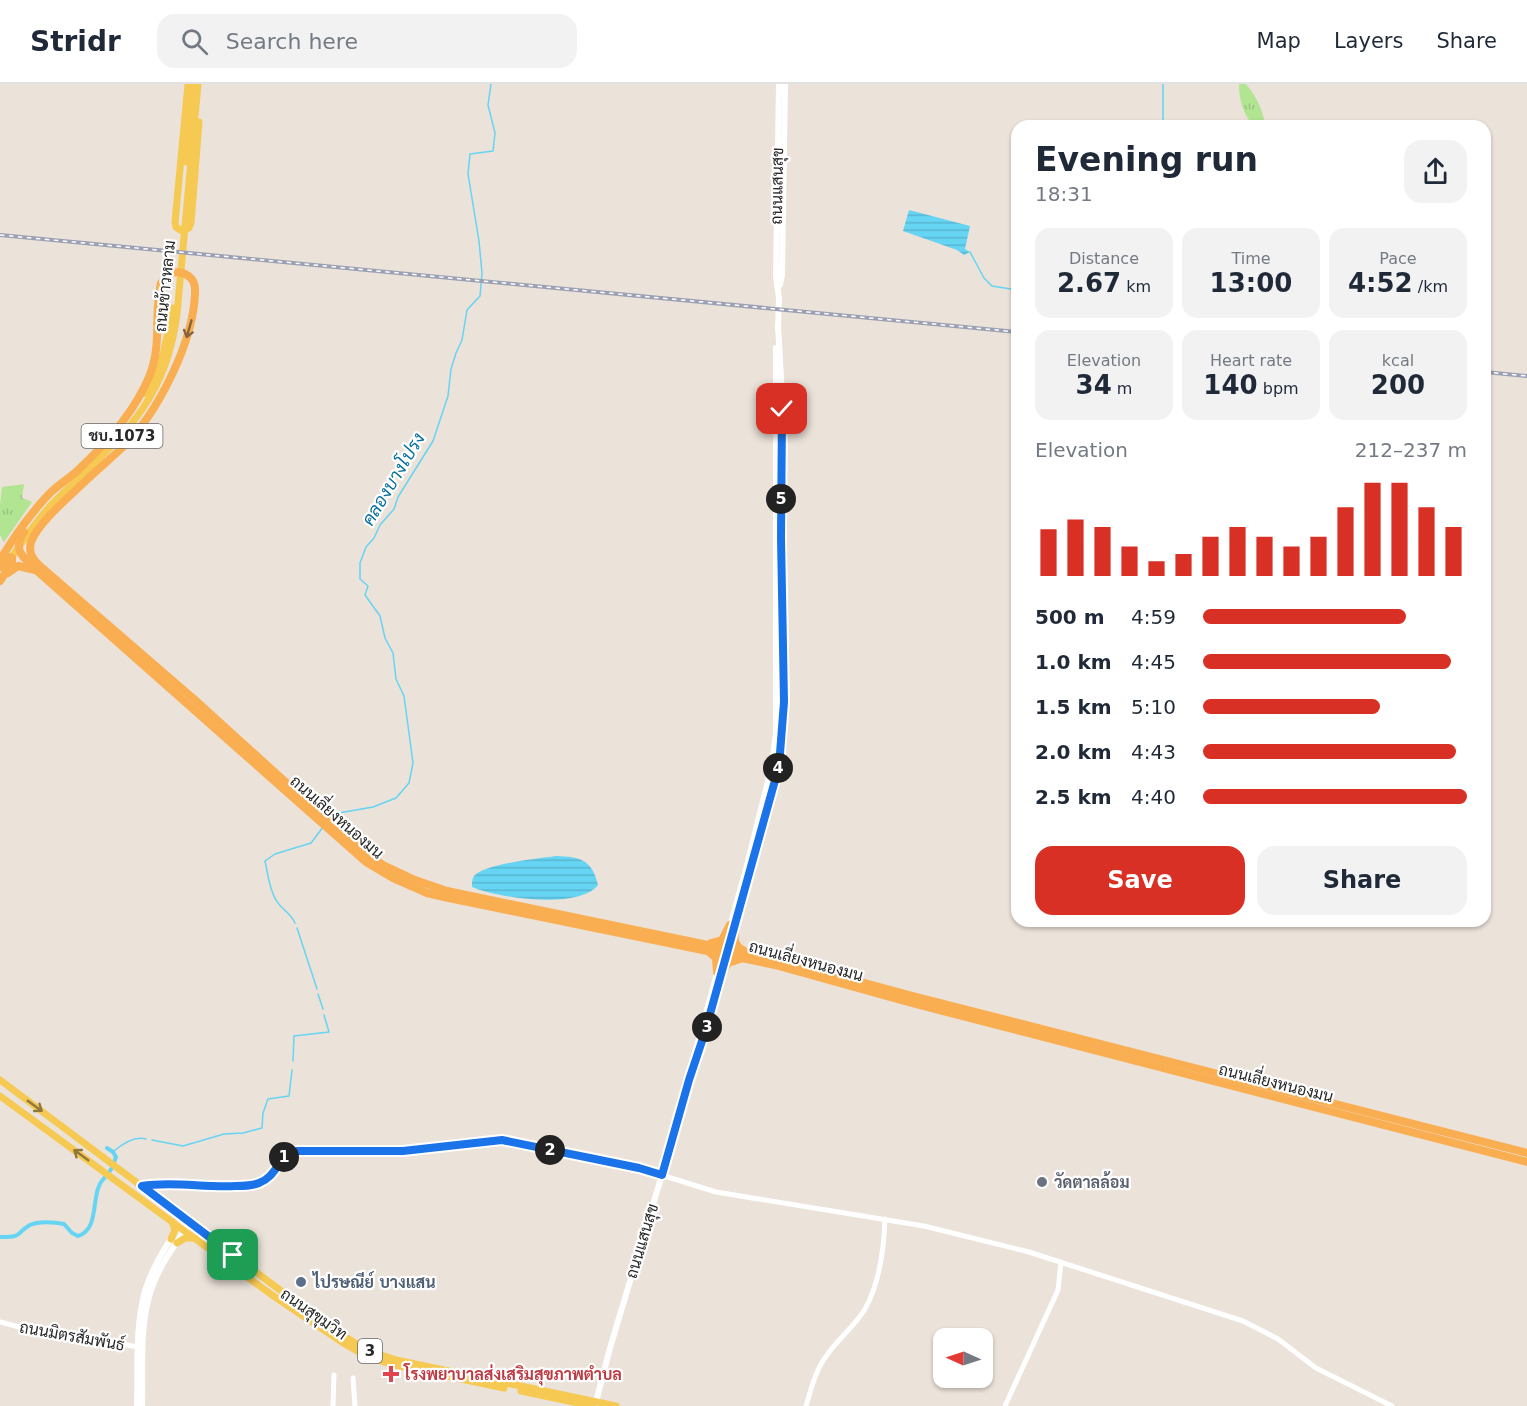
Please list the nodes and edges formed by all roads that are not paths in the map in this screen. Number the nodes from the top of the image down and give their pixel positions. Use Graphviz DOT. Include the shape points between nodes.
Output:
graph roads {
  1 [pos="188,84"];
  2 [pos="192,84"];
  3 [pos="200,84"];
  4 [pos="778,84"];
  5 [pos="785,84"];
  6 [pos="193,116"];
  7 [pos="181,265"];
  8 [pos="779,288"];
  9 [pos="109,458"];
  10 [pos="79,469"];
  11 [pos="68,480"];
  12 [pos="0,560"];
  13 [pos="0,567"];
  14 [pos="38,568"];
  15 [pos="0,574"];
  16 [pos="0,582"];
  17 [pos="733,924"];
  18 [pos="705,946"];
  19 [pos="726,951"];
  20 [pos="751,956"];
  21 [pos="719,973"];
  22 [pos="1216,1077"];
  23 [pos="0,1080"];
  24 [pos="0,1091"];
  25 [pos="0,1096"];
  26 [pos="33,1120"];
  27 [pos="1527,1153"];
  28 [pos="1527,1162"];
  29 [pos="662,1175"];
  30 [pos="142,1186"];
  31 [pos="170,1219"];
  32 [pos="885,1219"];
  33 [pos="188,1220"];
  34 [pos="182,1228"];
  35 [pos="196,1238"];
  36 [pos="174,1241"];
  37 [pos="1061,1262"];
  38 [pos="0,1322"];
  39 [pos="141,1347"];
  40 [pos="334,1375"];
  41 [pos="353,1378"];
  42 [pos="594,1404"];
  43 [pos="137,1406"];
  44 [pos="142,1406"];
  45 [pos="332,1406"];
  46 [pos="355,1406"];
  47 [pos="616,1406"];
  48 [pos="806,1406"];
  49 [pos="1005,1406"];
  50 [pos="1392,1406"];
  1 -- 3 [label="main road" via="175,222 182,231 191,223"];
  2 -- 6 [label="main road, ถนนข้าวหลาม / ชบ.1073"];
  3 -- 6 [label="main road, ถนนข้าวหลาม / ชบ.1073"];
  4 -- 8 [label="main road, ถนนแสนสุข"];
  5 -- 8 [label="main road, ถนนแสนสุข"];
  6 -- 7 [label="main road, ถนนข้าวหลาม / ชบ.1073"];
  6 -- 10 [label="main road, ถนนข้าวหลาม / ชบ.1073" via="172,314 163,356 149,388 122,429"];
  7 -- 9 [label="main road" via="179,326 168,368 139,421"];
  7 -- 15 [label="main road, ถนนข้าวหลาม / ชบ.1073" via="174,336 145,405 116,443 46,512"];
  8 -- 17 [label="main road, ถนนแสนสุข" via="778,702 772,765"];
  10 -- 9 [label="highway, one-way" via="140,396 158,346 161,283 171,273 184,273 193,280 195,291 186,340 159,399 140,427"];
  9 -- 14 [label="highway" via="35,536 30,551"];
  10 -- 11 [label="highway, ถนนข้าวหลาม / ชบ.1073"];
  11 -- 12 [label="highway, ถนนข้าวหลาม / ชบ.1073" via="50,494"];
  11 -- 14 [label="highway, ถนนเลี่ยงหนองมน" via="18,543 20,552"];
  13 -- 16 [label="highway" via="8,557 12,558"];
  14 -- 16 [label="highway" via="18,566"];
  14 -- 18 [label="highway, ถนนเลี่ยงหนองมน" via="372,866 393,878 427,893"];
  17 -- 18 [label="highway" via="720,941"];
  17 -- 19 [label="main road, ถนนแสนสุข"];
  17 -- 20 [label="highway" via="736,944"];
  18 -- 19 [label="highway, ถนนเลี่ยงหนองมน"];
  18 -- 21 [label="highway" via="716,958"];
  19 -- 20 [label="highway, ถนนเลี่ยงหนองมน"];
  19 -- 21 [label="main road, ถนนแสนสุข"];
  20 -- 21 [label="highway" via="732,961"];
  20 -- 22 [label="highway, ถนนเลี่ยงหนองมน"];
  21 -- 29 [label="main road, ถนนแสนสุข"];
  22 -- 27 [label="highway, ถนนเลี่ยงหนองมน"];
  22 -- 28 [label="highway, ถนนเลี่ยงหนองมน"];
  23 -- 30 [label="main road, ถนนสุขุมวิท / 3, one-way"];
  24 -- 26 [label="main road" via="29,1112"];
  25 -- 26 [label="main road, ถนนสุขุมวิท / 3"];
  31 -- 26 [label="main road, ถนนสุขุมวิท / 3, one-way"];
  29 -- 30 [label="street" via="502,1140 403,1151 297,1151 283,1158 268,1179 251,1185"];
  29 -- 32 [label="street" via="731,1195"];
  29 -- 42 [label="main road, ถนนแสนสุข"];
  30 -- 33 [label="main road, ถนนสุขุมวิท / 3"];
  31 -- 34 [label="main road, ถนนสุขุมวิท / 3"];
  31 -- 36 [label="main road"];
  32 -- 37 [label="street" via="969,1236"];
  32 -- 48 [label="street" via="877,1275 865,1308 825,1357"];
  33 -- 34 [label="main road"];
  33 -- 42 [label="main road, ถนนสุขุมวิท / 3" via="332,1329 374,1353"];
  34 -- 35 [label="main road, ถนนสุขุมวิท / 3"];
  34 -- 36 [label="main road"];
  35 -- 36 [label="main road"];
  35 -- 42 [label="main road, ถนนสุขุมวิท / 3" via="329,1334 366,1356"];
  36 -- 39 [label="main road" via="153,1270 144,1293"];
  37 -- 49 [label="street" via="1058,1290"];
  37 -- 50 [label="street" via="1252,1325 1316,1368"];
  38 -- 39 [label="street, ถนนมิตรสัมพันธ์"];
  39 -- 43 [label="main road"];
  39 -- 44 [label="main road"];
  40 -- 45 [label="street"];
  41 -- 46 [label="street"];
  42 -- 47 [label="main road, ถนนสุขุมวิท / 3"];
}
